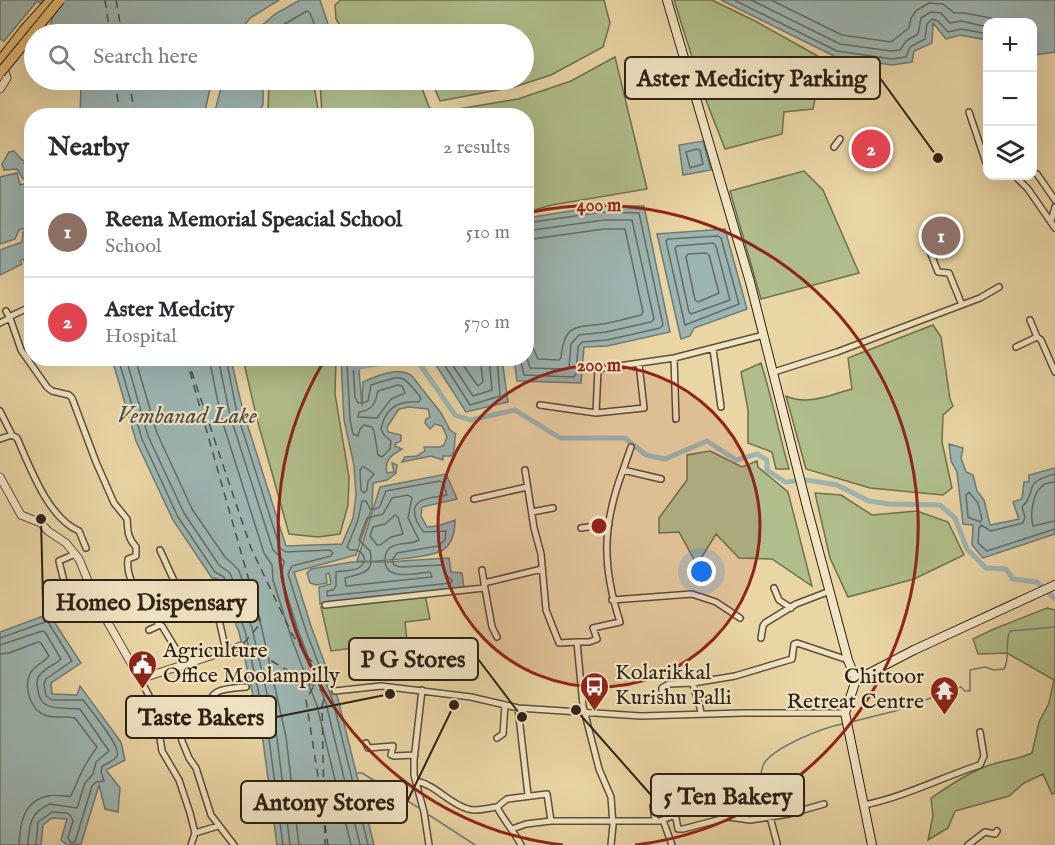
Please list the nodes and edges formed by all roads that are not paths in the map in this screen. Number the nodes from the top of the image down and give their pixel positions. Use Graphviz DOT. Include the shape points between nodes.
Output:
graph roads {
  1 [pos="51,0"];
  2 [pos="60,0"];
  3 [pos="667,0"];
  4 [pos="29,24"];
  5 [pos="40,24"];
  6 [pos="24,30"];
  7 [pos="24,43"];
  8 [pos="0,61"];
  9 [pos="0,71"];
  10 [pos="0,89"];
  11 [pos="969,112"];
  12 [pos="840,139"];
  13 [pos="834,147"];
  14 [pos="983,152"];
  15 [pos="1037,174"];
  16 [pos="1019,180"];
  17 [pos="1055,200"];
  18 [pos="1055,207"];
  19 [pos="1051,221"];
  20 [pos="1055,228"];
  21 [pos="941,245"];
  22 [pos="999,287"];
  23 [pos="962,305"];
  24 [pos="24,310"];
  25 [pos="6,311"];
  26 [pos="10,318"];
  27 [pos="1030,320"];
  28 [pos="0,323"];
  29 [pos="764,335"];
  30 [pos="1036,338"];
  31 [pos="1016,347"];
  32 [pos="713,349"];
  33 [pos="24,354"];
  34 [pos="674,358"];
  35 [pos="639,364"];
  36 [pos="32,366"];
  37 [pos="774,372"];
  38 [pos="1055,372"];
  39 [pos="540,405"];
  40 [pos="721,407"];
  41 [pos="0,411"];
  42 [pos="596,413"];
  43 [pos="676,418"];
  44 [pos="12,435"];
  45 [pos="0,439"];
  46 [pos="631,447"];
  47 [pos="525,470"];
  48 [pos="623,470"];
  49 [pos="0,477"];
  50 [pos="661,479"];
  51 [pos="527,486"];
  52 [pos="4,491"];
  53 [pos="474,498"];
  54 [pos="554,508"];
  55 [pos="532,512"];
  56 [pos="609,524"];
  57 [pos="581,528"];
  58 [pos="86,548"];
  59 [pos="160,550"];
  60 [pos="75,554"];
  61 [pos="542,569"];
  62 [pos="482,570"];
  63 [pos="484,585"];
  64 [pos="1055,585"];
  65 [pos="774,588"];
  66 [pos="830,591"];
  67 [pos="612,600"];
  68 [pos="325,605"];
  69 [pos="791,608"];
  70 [pos="76,615"];
  71 [pos="740,618"];
  72 [pos="159,625"];
  73 [pos="149,630"];
  74 [pos="497,637"];
  75 [pos="761,638"];
  76 [pos="578,642"];
  77 [pos="241,646"];
  78 [pos="226,651"];
  79 [pos="848,660"];
  80 [pos="185,664"];
  81 [pos="141,679"];
  82 [pos="856,680"];
  83 [pos="693,683"];
  84 [pos="246,687"];
  85 [pos="422,690"];
  86 [pos="334,692"];
  87 [pos="150,698"];
  88 [pos="665,700"];
  89 [pos="505,705"];
  90 [pos="175,708"];
  91 [pos="518,708"];
  92 [pos="585,713"];
  93 [pos="844,713"];
  94 [pos="701,714"];
  95 [pos="980,732"];
  96 [pos="497,738"];
  97 [pos="366,743"];
  98 [pos="415,755"];
  99 [pos="416,781"];
  100 [pos="528,795"];
  101 [pos="824,804"];
  102 [pos="864,805"];
  103 [pos="653,806"];
  104 [pos="497,807"];
  105 [pos="770,817"];
  106 [pos="613,820"];
  107 [pos="655,820"];
  108 [pos="663,820"];
  109 [pos="551,821"];
  110 [pos="218,826"];
  111 [pos="512,829"];
  112 [pos="997,831"];
  113 [pos="195,833"];
  114 [pos="777,843"];
  115 [pos="191,845"];
  116 [pos="234,845"];
  117 [pos="429,845"];
  118 [pos="521,845"];
  119 [pos="610,845"];
  120 [pos="672,845"];
  121 [pos="872,845"];
  122 [pos="968,845"];
  1 -- 4 [label="highway"];
  2 -- 5 [label="highway, bridge"];
  3 -- 29 [label="main road"];
  6 -- 8 [label="highway"];
  7 -- 9 [label="highway, bridge"];
  9 -- 10 [label="street" via="7,78"];
  11 -- 14 [label="street"];
  12 -- 13 [label="street"];
  15 -- 17 [label="street"];
  16 -- 19 [label="street"];
  18 -- 19 [label="street"];
  19 -- 20 [label="street"];
  21 -- 23 [label="street" via="928,249 938,272 949,273"];
  22 -- 23 [label="street"];
  23 -- 37 [label="street"];
  24 -- 26 [label="street"];
  25 -- 26 [label="street"];
  26 -- 28 [label="street"];
  26 -- 33 [label="street"];
  27 -- 30 [label="street"];
  29 -- 32 [label="street"];
  29 -- 37 [label="main road"];
  30 -- 31 [label="street"];
  30 -- 38 [label="street" via="1045,347"];
  32 -- 34 [label="street"];
  32 -- 40 [label="street"];
  34 -- 35 [label="street"];
  34 -- 43 [label="street"];
  35 -- 42 [label="street" via="598,369"];
  35 -- 42 [label="street" via="644,408"];
  36 -- 72 [label="street" via="47,387 72,398 114,503 127,519 126,531 136,547 136,556 128,560 127,569 140,599"];
  37 -- 66 [label="main road"];
  39 -- 42 [label="street"];
  41 -- 44 [label="street"];
  44 -- 45 [label="street"];
  44 -- 58 [label="street" via="17,438 44,496 71,527 80,531"];
  46 -- 48 [label="street"];
  47 -- 51 [label="street"];
  48 -- 50 [label="street"];
  48 -- 56 [label="street"];
  49 -- 52 [label="street"];
  51 -- 53 [label="street"];
  51 -- 55 [label="street"];
  52 -- 60 [label="street" via="21,515 41,523"];
  54 -- 55 [label="street"];
  55 -- 61 [label="street"];
  56 -- 57 [label="street"];
  56 -- 67 [label="street" via="606,548"];
  59 -- 78 [label="street" via="180,594 208,583 212,588"];
  60 -- 70 [label="street" via="59,561 66,594"];
  60 -- 81 [label="street" via="98,605"];
  61 -- 63 [label="street"];
  61 -- 76 [label="street" via="546,610 559,643"];
  62 -- 63 [label="street"];
  63 -- 68 [label="street"];
  63 -- 74 [label="street"];
  64 -- 82 [label="main road"];
  65 -- 69 [label="street" via="779,600"];
  66 -- 69 [label="street"];
  66 -- 79 [label="main road"];
  67 -- 71 [label="street" via="692,594"];
  67 -- 76 [label="street" via="620,622 593,628 597,639"];
  69 -- 75 [label="street" via="765,623"];
  72 -- 73 [label="street"];
  72 -- 80 [label="street"];
  76 -- 92 [label="street"];
  77 -- 78 [label="street"];
  78 -- 80 [label="street"];
  79 -- 82 [label="main road"];
  79 -- 83 [label="street" via="797,643 792,659 735,676"];
  80 -- 81 [label="street"];
  81 -- 87 [label="street"];
  82 -- 93 [label="main road"];
  83 -- 88 [label="street" via="662,688"];
  83 -- 94 [label="street"];
  84 -- 90 [label="street" via="216,692 205,704"];
  85 -- 86 [label="street" via="381,686"];
  85 -- 89 [label="street"];
  85 -- 98 [label="street"];
  87 -- 90 [label="street"];
  87 -- 113 [label="street" via="162,751 183,790"];
  89 -- 91 [label="street"];
  89 -- 96 [label="street" via="504,734"];
  90 -- 110 [label="street" via="182,741"];
  91 -- 92 [label="street"];
  91 -- 100 [label="street"];
  92 -- 94 [label="street"];
  92 -- 106 [label="street" via="599,769 611,797"];
  93 -- 94 [label="street"];
  93 -- 102 [label="main road"];
  95 -- 102 [label="street" via="984,756 980,765 900,797"];
  97 -- 98 [label="street" via="368,748 393,746 394,756"];
  98 -- 99 [label="street"];
  99 -- 104 [label="street" via="468,809"];
  99 -- 117 [label="street"];
  100 -- 104 [label="street" via="507,799"];
  100 -- 109 [label="street" via="547,794"];
  101 -- 105 [label="street"];
  102 -- 121 [label="main road"];
  103 -- 107 [label="street"];
  104 -- 111 [label="street"];
  105 -- 108 [label="street" via="729,817 683,829 678,829 672,816"];
  105 -- 114 [label="street"];
  106 -- 107 [label="street"];
  106 -- 109 [label="street"];
  106 -- 119 [label="street"];
  107 -- 108 [label="street"];
  108 -- 120 [label="street"];
  109 -- 111 [label="street"];
  110 -- 113 [label="street"];
  110 -- 116 [label="street"];
  111 -- 118 [label="street"];
  112 -- 122 [label="street" via="985,832"];
  113 -- 115 [label="street"];
}
